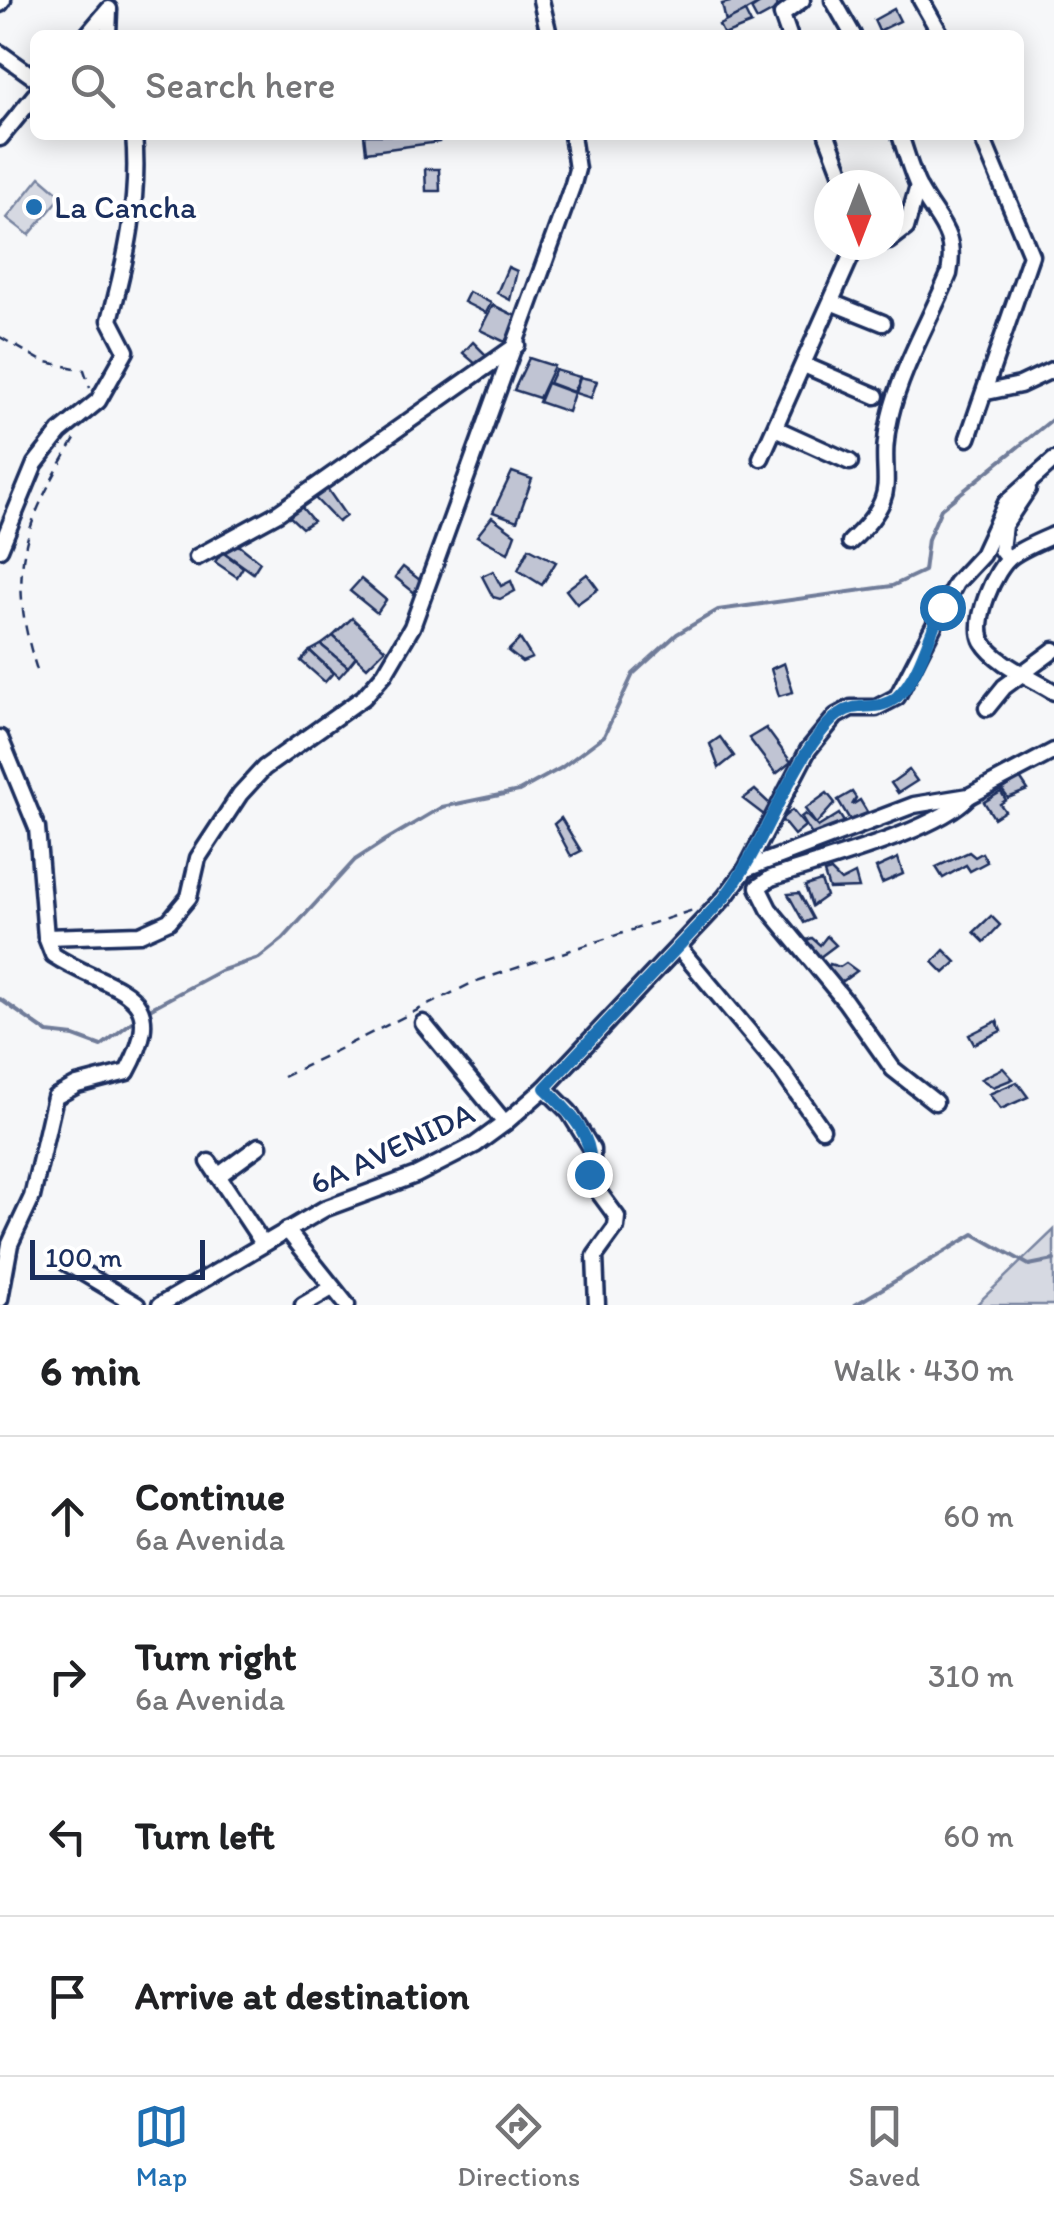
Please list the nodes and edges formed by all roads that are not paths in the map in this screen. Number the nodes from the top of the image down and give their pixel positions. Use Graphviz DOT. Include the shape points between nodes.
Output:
graph roads {
  1 [pos="542,0"];
  2 [pos="802,0"];
  3 [pos="833,0"];
  4 [pos="922,0"];
  5 [pos="91,30"];
  6 [pos="108,30"];
  7 [pos="548,30"];
  8 [pos="788,30"];
  9 [pos="850,30"];
  10 [pos="938,30"];
  11 [pos="0,53"];
  12 [pos="30,74"];
  13 [pos="30,101"];
  14 [pos="0,138"];
  15 [pos="135,140"];
  16 [pos="573,140"];
  17 [pos="830,140"];
  18 [pos="902,140"];
  19 [pos="983,140"];
  20 [pos="841,170"];
  21 [pos="918,186"];
  22 [pos="904,230"];
  23 [pos="850,260"];
  24 [pos="833,302"];
  25 [pos="883,323"];
  26 [pos="517,345"];
  27 [pos="804,365"];
  28 [pos="1054,369"];
  29 [pos="987,392"];
  30 [pos="876,396"];
  31 [pos="775,428"];
  32 [pos="968,438"];
  33 [pos="760,458"];
  34 [pos="1054,460"];
  35 [pos="850,462"];
  36 [pos="1040,472"];
  37 [pos="1054,534"];
  38 [pos="850,542"];
  39 [pos="0,548"];
  40 [pos="197,557"];
  41 [pos="1008,559"];
  42 [pos="1054,650"];
  43 [pos="1027,673"];
  44 [pos="1054,692"];
  45 [pos="986,708"];
  46 [pos="0,738"];
  47 [pos="1054,751"];
  48 [pos="969,796"];
  49 [pos="753,868"];
  50 [pos="771,878"];
  51 [pos="46,937"];
  52 [pos="679,948"];
  53 [pos="423,1023"];
  54 [pos="545,1088"];
  55 [pos="935,1102"];
  56 [pos="505,1124"];
  57 [pos="822,1129"];
  58 [pos="260,1146"];
  59 [pos="209,1162"];
  60 [pos="218,1176"];
  61 [pos="286,1230"];
  62 [pos="262,1242"];
  63 [pos="65,1262"];
  64 [pos="332,1288"];
  65 [pos="0,1298"];
  66 [pos="137,1305"];
  67 [pos="160,1305"];
  68 [pos="304,1305"];
  69 [pos="347,1305"];
  70 [pos="597,1305"];
  1 -- 7 [label="street"];
  2 -- 8 [label="street" via="782,15"];
  3 -- 9 [label="street"];
  4 -- 10 [label="street"];
  5 -- 6 [label="street" via="109,10"];
  11 -- 12 [label="street"];
  13 -- 14 [label="street"];
  15 -- 39 [label="street" via="132,219 110,320 126,350 98,401 35,464"];
  16 -- 26 [label="street" via="573,184"];
  17 -- 20 [label="street"];
  18 -- 21 [label="street"];
  19 -- 29 [label="street" via="1032,255"];
  21 -- 22 [label="street"];
  21 -- 38 [label="street" via="952,238 949,274 890,415 881,513"];
  23 -- 24 [label="street"];
  24 -- 25 [label="street"];
  24 -- 27 [label="street"];
  26 -- 40 [label="street" via="278,513"];
  26 -- 51 [label="street" via="412,628 385,673 240,794 198,858 189,897 170,921 140,934"];
  27 -- 30 [label="street"];
  27 -- 31 [label="street"];
  28 -- 29 [label="street"];
  29 -- 32 [label="street"];
  31 -- 33 [label="street"];
  31 -- 35 [label="street"];
  34 -- 36 [label="street, 6A AVENIDA"];
  36 -- 41 [label="street" via="1004,525"];
  36 -- 49 [label="street, 6A AVENIDA" via="1006,503 897,697 836,716 808,750"];
  37 -- 41 [label="street"];
  41 -- 43 [label="street" via="988,594 981,639"];
  42 -- 43 [label="street"];
  43 -- 44 [label="street"];
  43 -- 45 [label="street"];
  46 -- 51 [label="street" via="37,828"];
  47 -- 48 [label="street"];
  48 -- 49 [label="street" via="914,805"];
  48 -- 50 [label="street" via="922,823"];
  49 -- 50 [label="street"];
  49 -- 52 [label="street, 6A AVENIDA"];
  50 -- 55 [label="street" via="758,887 769,909 892,1069"];
  51 -- 65 [label="street" via="53,955 127,990 142,1010 141,1040 126,1072 55,1097"];
  52 -- 54 [label="street, 6A AVENIDA"];
  52 -- 57 [label="street"];
  53 -- 56 [label="street"];
  54 -- 56 [label="street, 6A AVENIDA"];
  54 -- 70 [label="street" via="592,1148 592,1183 616,1217 616,1228 596,1256"];
  56 -- 61 [label="street, 6A AVENIDA" via="416,1174"];
  58 -- 60 [label="street"];
  59 -- 60 [label="street"];
  60 -- 62 [label="street"];
  61 -- 62 [label="street, 6A AVENIDA"];
  61 -- 64 [label="street"];
  62 -- 67 [label="street, 6A AVENIDA"];
  63 -- 66 [label="street"];
  64 -- 68 [label="street"];
  64 -- 69 [label="street"];
}
